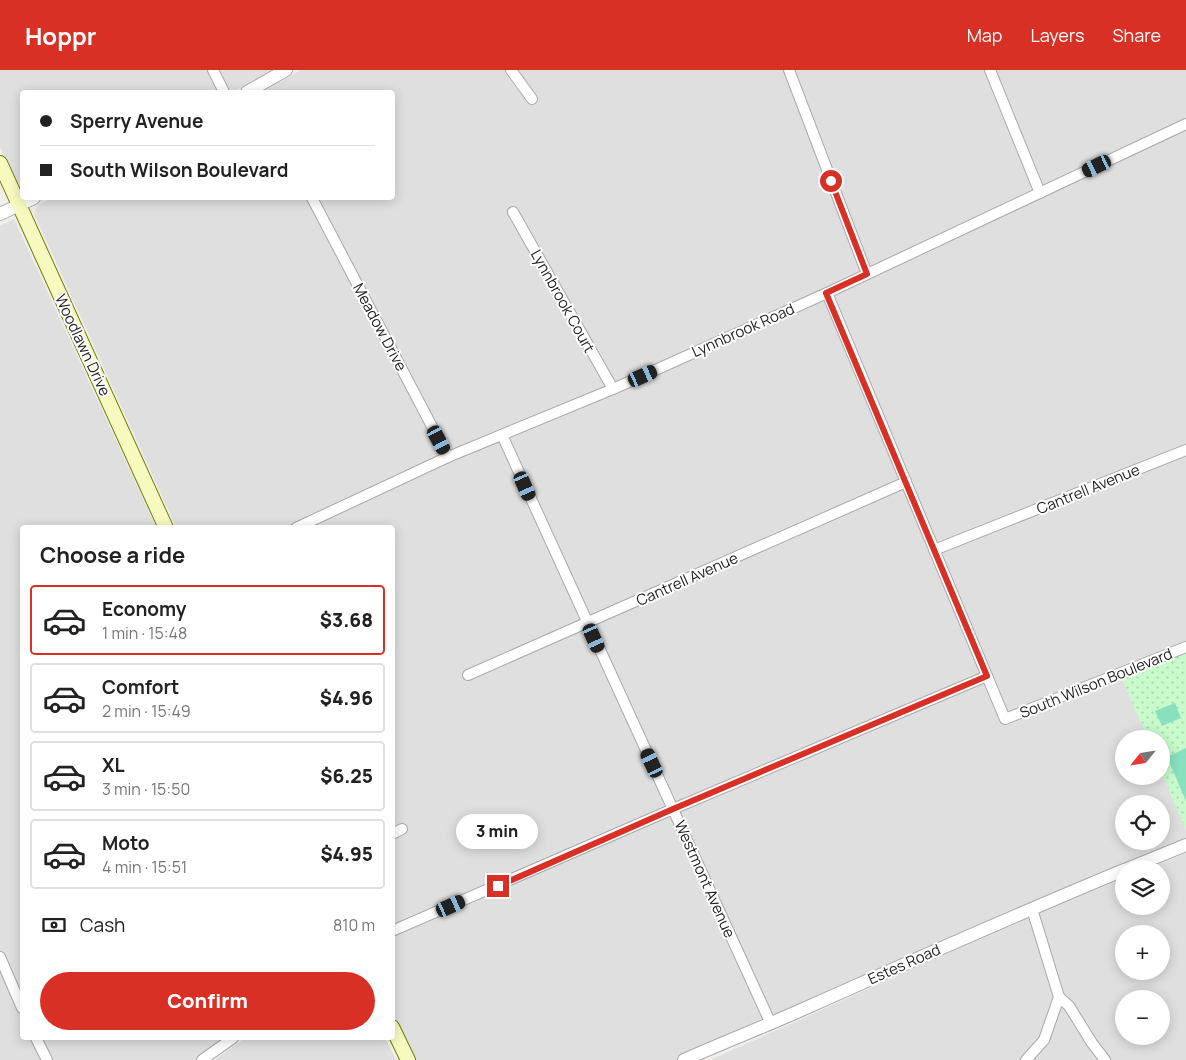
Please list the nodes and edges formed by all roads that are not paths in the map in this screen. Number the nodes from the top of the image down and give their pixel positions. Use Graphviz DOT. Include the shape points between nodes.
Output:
graph roads {
  1 [pos="213,70"];
  2 [pos="286,70"];
  3 [pos="511,70"];
  4 [pos="789,70"];
  5 [pos="990,70"];
  6 [pos="223,90"];
  7 [pos="255,90"];
  8 [pos="532,99"];
  9 [pos="1186,124"];
  10 [pos="0,162"];
  11 [pos="1040,193"];
  12 [pos="30,200"];
  13 [pos="313,200"];
  14 [pos="19,205"];
  15 [pos="513,212"];
  16 [pos="0,214"];
  17 [pos="867,274"];
  18 [pos="826,293"];
  19 [pos="613,389"];
  20 [pos="502,435"];
  21 [pos="1186,450"];
  22 [pos="448,457"];
  23 [pos="906,482"];
  24 [pos="165,525"];
  25 [pos="302,525"];
  26 [pos="934,550"];
  27 [pos="587,623"];
  28 [pos="1186,646"];
  29 [pos="468,675"];
  30 [pos="987,676"];
  31 [pos="673,809"];
  32 [pos="1186,845"];
  33 [pos="1148,860"];
  34 [pos="1115,873"];
  35 [pos="1032,909"];
  36 [pos="395,931"];
  37 [pos="0,957"];
  38 [pos="1059,997"];
  39 [pos="20,1003"];
  40 [pos="770,1024"];
  41 [pos="395,1033"];
  42 [pos="37,1040"];
  43 [pos="231,1040"];
  44 [pos="209,1058"];
  45 [pos="47,1060"];
  46 [pos="408,1060"];
  47 [pos="684,1060"];
  48 [pos="1026,1060"];
  49 [pos="1105,1060"];
  1 -- 6 [label="street"];
  2 -- 7 [label="street"];
  3 -- 8 [label="street"];
  4 -- 17 [label="street"];
  5 -- 11 [label="street"];
  9 -- 11 [label="street, Lynnbrook Road"];
  10 -- 14 [label="main road, Woodlawn Drive"];
  11 -- 17 [label="street, Lynnbrook Road"];
  12 -- 14 [label="street"];
  13 -- 22 [label="street, Meadow Drive"];
  14 -- 16 [label="street"];
  14 -- 24 [label="main road, Woodlawn Drive"];
  15 -- 19 [label="street, Lynnbrook Court"];
  17 -- 18 [label="street, Lynnbrook Road"];
  18 -- 19 [label="street, Lynnbrook Road"];
  18 -- 23 [label="street"];
  19 -- 20 [label="street, Lynnbrook Road"];
  20 -- 22 [label="street, Lynnbrook Road"];
  20 -- 27 [label="street, Westmont Avenue"];
  21 -- 26 [label="street, Cantrell Avenue"];
  22 -- 25 [label="street, Lynnbrook Road"];
  23 -- 26 [label="street"];
  23 -- 27 [label="street, Cantrell Avenue"];
  26 -- 30 [label="street"];
  27 -- 29 [label="street, Cantrell Avenue"];
  27 -- 31 [label="street, Westmont Avenue"];
  28 -- 30 [label="street, South Wilson Boulevard" via="1005,719"];
  30 -- 31 [label="street"];
  31 -- 36 [label="street"];
  31 -- 40 [label="street, Westmont Avenue"];
  32 -- 33 [label="street, Estes Road"];
  34 -- 35 [label="street, Estes Road"];
  35 -- 38 [label="street"];
  35 -- 40 [label="street, Estes Road"];
  37 -- 39 [label="street"];
  38 -- 48 [label="street" via="1044,1040"];
  38 -- 49 [label="street" via="1070,1006"];
  40 -- 47 [label="street, Estes Road"];
  41 -- 46 [label="main road"];
  42 -- 45 [label="street"];
  43 -- 44 [label="street"];
}
